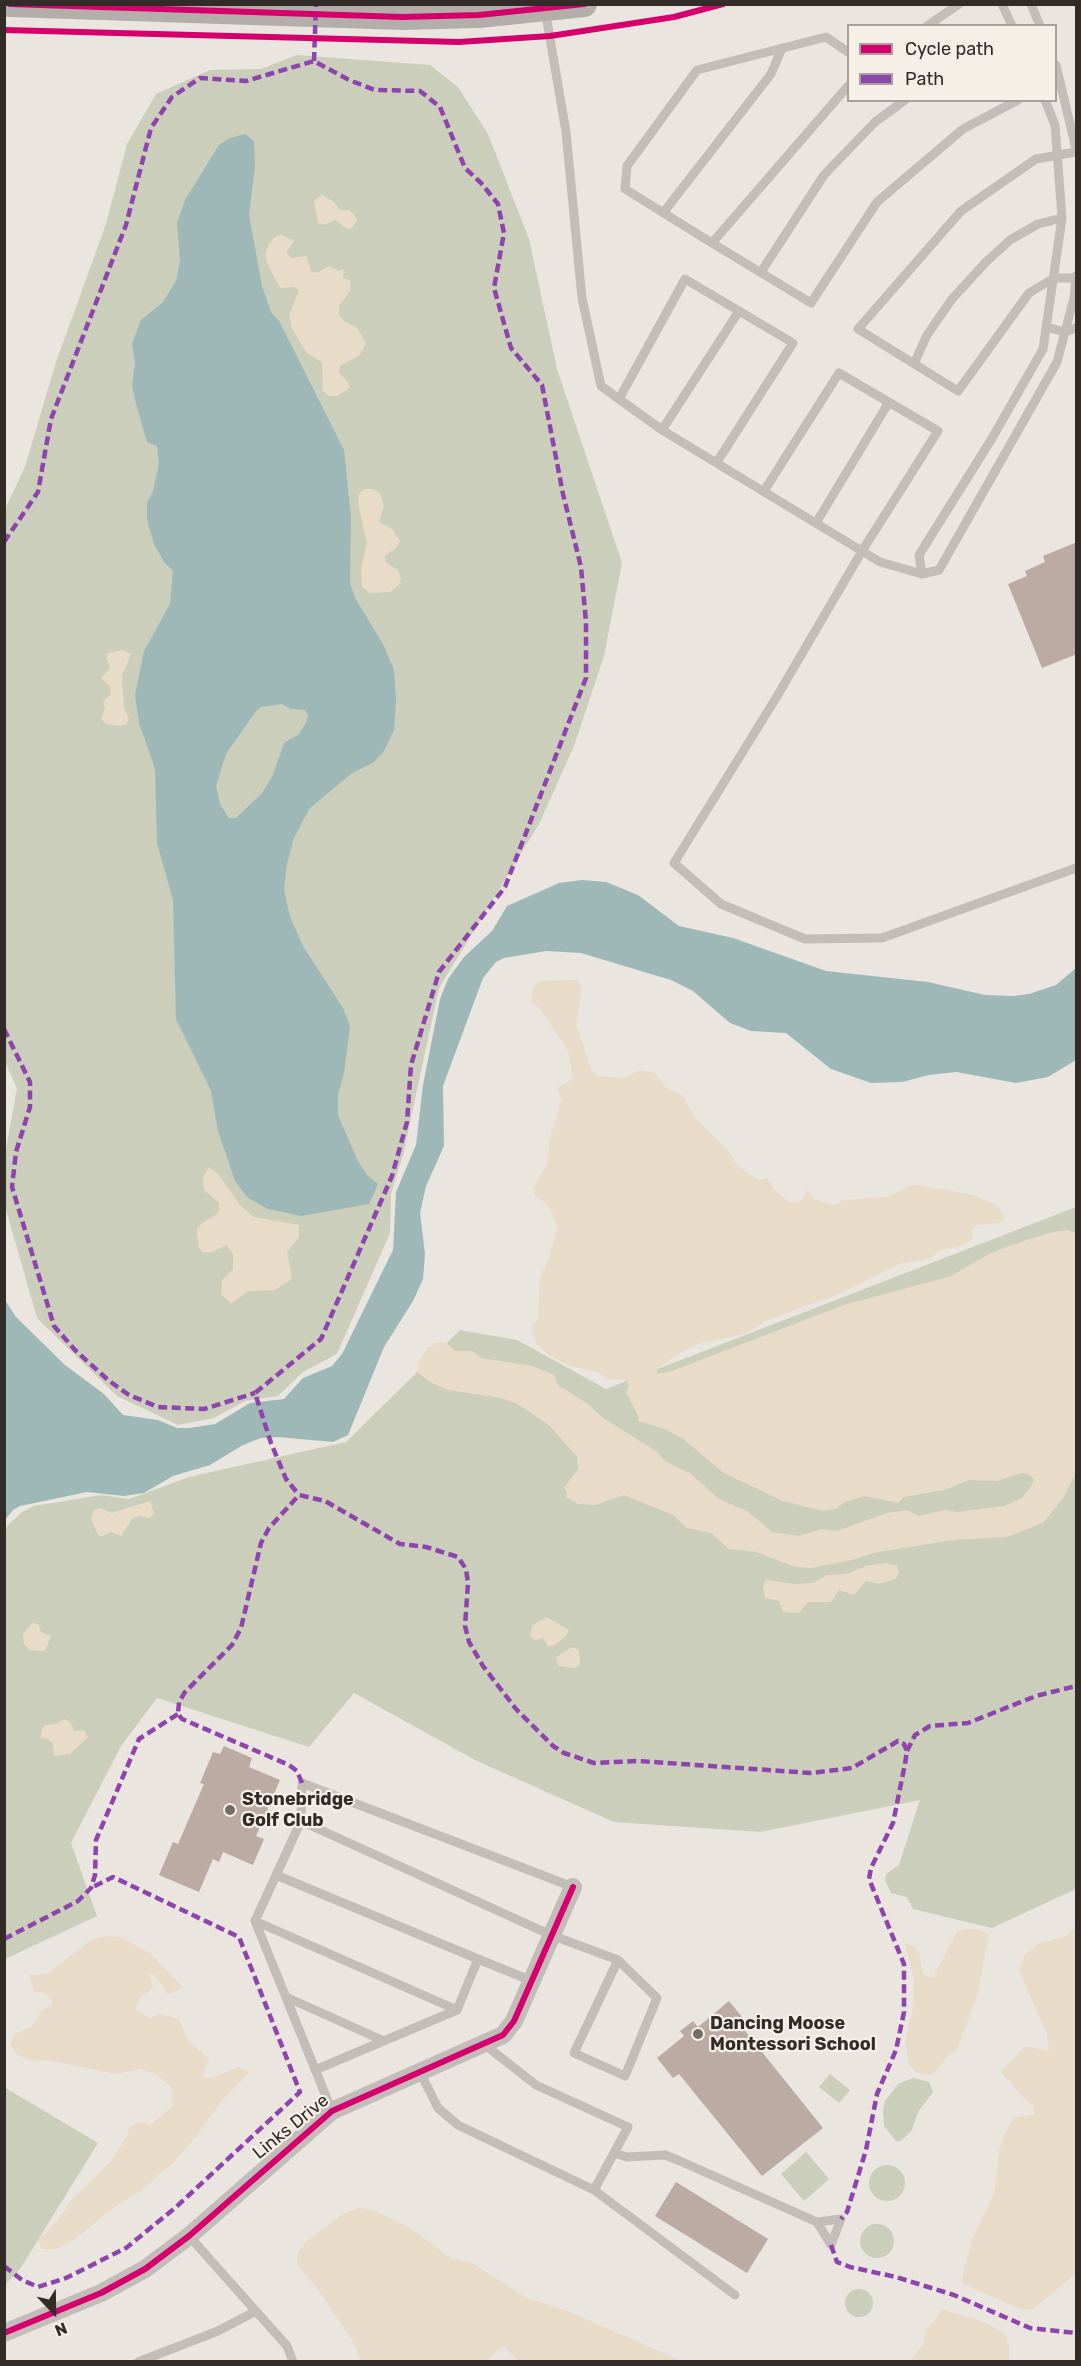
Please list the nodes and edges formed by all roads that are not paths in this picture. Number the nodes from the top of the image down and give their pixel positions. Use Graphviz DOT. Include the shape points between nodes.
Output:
graph roads {
  1 [pos="10,4"];
  2 [pos="584,4"];
  3 [pos="960,4"];
  4 [pos="1002,4"];
  5 [pos="1031,4"];
  6 [pos="544,7"];
  7 [pos="930,24"];
  8 [pos="1011,24"];
  9 [pos="1039,24"];
  10 [pos="782,48"];
  11 [pos="847,51"];
  12 [pos="1059,85"];
  13 [pos="847,88"];
  14 [pos="902,102"];
  15 [pos="1014,102"];
  16 [pos="1046,102"];
  17 [pos="1077,151"];
  18 [pos="1057,154"];
  19 [pos="663,213"];
  20 [pos="1062,218"];
  21 [pos="712,243"];
  22 [pos="761,272"];
  23 [pos="1076,277"];
  24 [pos="1054,279"];
  25 [pos="739,311"];
  26 [pos="1046,327"];
  27 [pos="1077,328"];
  28 [pos="1065,332"];
  29 [pos="914,364"];
  30 [pos="619,399"];
  31 [pos="889,402"];
  32 [pos="662,430"];
  33 [pos="717,462"];
  34 [pos="764,491"];
  35 [pos="816,523"];
  36 [pos="862,551"];
  37 [pos="922,574"];
  38 [pos="1077,868"];
  39 [pos="301,1821"];
  40 [pos="276,1875"];
  41 [pos="573,1887"];
  42 [pos="255,1921"];
  43 [pos="551,1935"];
  44 [pos="478,1959"];
  45 [pos="618,1960"];
  46 [pos="532,1981"];
  47 [pos="286,1997"];
  48 [pos="457,2010"];
  49 [pos="384,2041"];
  50 [pos="484,2045"];
  51 [pos="315,2070"];
  52 [pos="420,2072"];
  53 [pos="332,2110"];
  54 [pos="614,2153"];
  55 [pos="594,2190"];
  56 [pos="817,2222"];
  57 [pos="189,2236"];
  58 [pos="735,2295"];
  59 [pos="255,2311"];
  60 [pos="4,2332"];
  61 [pos="138,2361"];
  62 [pos="293,2361"];
  1 -- 6 [label="street" via="402,17"];
  2 -- 6 [label="street"];
  3 -- 7 [label="lane"];
  4 -- 8 [label="lane"];
  5 -- 9 [label="lane"];
  6 -- 30 [label="lane" via="566,132 582,298 601,386"];
  10 -- 11 [label="lane" via="826,37"];
  10 -- 19 [label="lane" via="771,74"];
  10 -- 19 [label="lane" via="697,70 627,166 625,189"];
  12 -- 17 [label="lane"];
  13 -- 21 [label="lane"];
  14 -- 22 [label="lane" via="875,122 824,175"];
  15 -- 22 [label="lane" via="963,129 877,202 811,303"];
  16 -- 18 [label="lane" via="1055,125"];
  17 -- 18 [label="lane"];
  18 -- 20 [label="lane"];
  18 -- 29 [label="lane" via="1036,159 961,211 858,328"];
  19 -- 21 [label="lane"];
  20 -- 24 [label="lane"];
  20 -- 29 [label="lane" via="1038,224 1010,240 986,262 952,299 927,335"];
  21 -- 22 [label="lane"];
  23 -- 24 [label="lane"];
  23 -- 28 [label="lane"];
  24 -- 26 [label="lane"];
  24 -- 29 [label="lane" via="1029,293 958,391"];
  25 -- 30 [label="lane" via="685,279"];
  25 -- 32 [label="lane"];
  25 -- 33 [label="lane" via="793,342"];
  26 -- 28 [label="lane"];
  26 -- 37 [label="lane" via="1043,349 919,555"];
  27 -- 28 [label="lane"];
  28 -- 37 [label="lane" via="1057,362 939,570"];
  30 -- 32 [label="lane"];
  31 -- 34 [label="lane" via="839,373"];
  31 -- 35 [label="lane"];
  31 -- 36 [label="lane" via="938,430"];
  32 -- 33 [label="lane"];
  33 -- 34 [label="lane"];
  34 -- 35 [label="lane"];
  35 -- 36 [label="lane"];
  36 -- 37 [label="lane" via="880,562"];
  36 -- 38 [label="lane" via="674,862 721,904 805,939 882,938"];
  39 -- 40 [label="lane"];
  39 -- 41 [label="lane" via="302,1783"];
  39 -- 43 [label="lane"];
  40 -- 42 [label="lane"];
  40 -- 44 [label="lane"];
  41 -- 43 [label="street, Links Drive"];
  42 -- 47 [label="lane"];
  42 -- 48 [label="lane"];
  43 -- 45 [label="lane"];
  43 -- 46 [label="street, Links Drive"];
  44 -- 46 [label="lane"];
  44 -- 48 [label="lane"];
  45 -- 45 [label="lane" via="574,2053 625,2076 657,1998"];
  46 -- 50 [label="street, Links Drive" via="503,2036"];
  47 -- 49 [label="lane"];
  47 -- 51 [label="lane"];
  48 -- 49 [label="lane"];
  49 -- 51 [label="lane"];
  50 -- 52 [label="street, Links Drive"];
  50 -- 54 [label="lane" via="536,2085 628,2127"];
  51 -- 53 [label="lane"];
  52 -- 53 [label="street, Links Drive"];
  52 -- 55 [label="lane" via="438,2108 458,2125"];
  53 -- 57 [label="street, Links Drive"];
  54 -- 55 [label="lane"];
  54 -- 56 [label="lane" via="627,2157 665,2155"];
  55 -- 58 [label="lane"];
  56 -- 56 [label="lane" via="841,2219 831,2245"];
  57 -- 59 [label="lane"];
  57 -- 60 [label="street, Links Drive" via="123,2283"];
  59 -- 61 [label="lane" via="218,2331"];
  59 -- 62 [label="lane" via="287,2346"];
}
